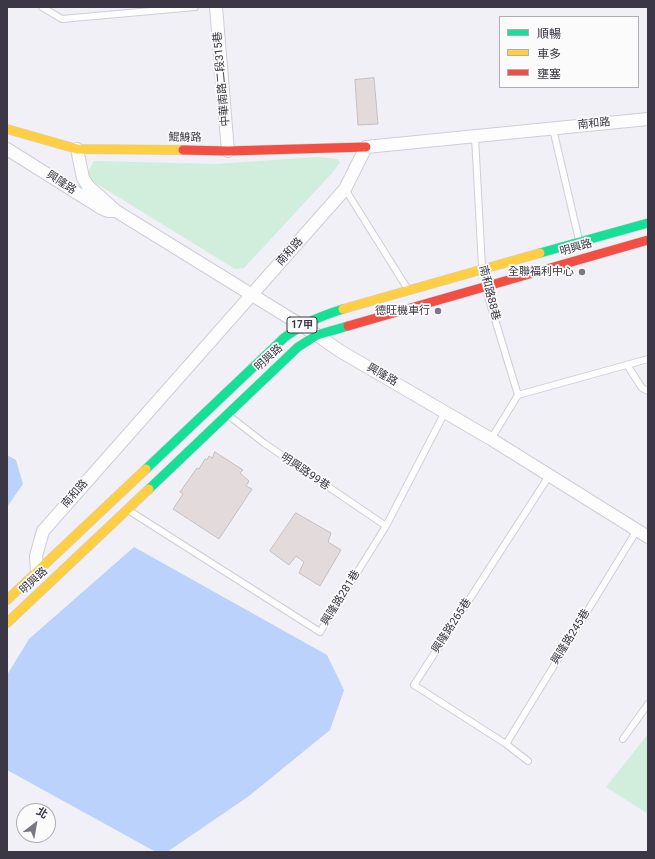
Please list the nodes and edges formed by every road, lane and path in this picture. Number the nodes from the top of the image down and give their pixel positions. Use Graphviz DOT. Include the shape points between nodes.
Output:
graph roads {
  1 [pos="42,7"];
  2 [pos="195,7"];
  3 [pos="216,7"];
  4 [pos="648,119"];
  5 [pos="553,128"];
  6 [pos="7,129"];
  7 [pos="475,137"];
  8 [pos="366,147"];
  9 [pos="7,149"];
  10 [pos="77,149"];
  11 [pos="228,151"];
  12 [pos="345,189"];
  13 [pos="116,211"];
  14 [pos="648,223"];
  15 [pos="648,240"];
  16 [pos="579,243"];
  17 [pos="484,277"];
  18 [pos="409,290"];
  19 [pos="251,295"];
  20 [pos="302,325"];
  21 [pos="317,335"];
  22 [pos="648,359"];
  23 [pos="627,365"];
  24 [pos="648,391"];
  25 [pos="518,394"];
  26 [pos="445,412"];
  27 [pos="227,414"];
  28 [pos="491,439"];
  29 [pos="549,476"];
  30 [pos="114,500"];
  31 [pos="127,509"];
  32 [pos="386,526"];
  33 [pos="637,530"];
  34 [pos="648,537"];
  35 [pos="37,572"];
  36 [pos="7,600"];
  37 [pos="7,623"];
  38 [pos="648,704"];
  39 [pos="623,739"];
  40 [pos="506,744"];
  41 [pos="528,761"];
  1 -- 2 [label="lane" via="62,19"];
  3 -- 11 [label="street, 中華南路二段315巷"];
  4 -- 5 [label="street, 南和路"];
  5 -- 7 [label="street, 南和路"];
  5 -- 16 [label="lane"];
  6 -- 10 [label="main road, 鯤鯓路"];
  7 -- 8 [label="street, 南和路"];
  7 -- 17 [label="lane, 南和路88巷"];
  8 -- 11 [label="main road, 鯤鯓路"];
  8 -- 12 [label="street, 南和路"];
  9 -- 13 [label="street, 興隆路" via="101,208"];
  10 -- 11 [label="main road, 鯤鯓路"];
  10 -- 13 [label="street, 興隆路" via="83,178 88,186"];
  12 -- 18 [label="lane"];
  12 -- 19 [label="street, 南和路"];
  13 -- 19 [label="street, 興隆路"];
  14 -- 16 [label="main road, 明興路 / 17甲"];
  15 -- 17 [label="main road, 明興路 / 17甲"];
  16 -- 17 [label="main road, 明興路 / 17甲"];
  17 -- 18 [label="main road, 明興路 / 17甲"];
  17 -- 21 [label="main road, 明興路 / 17甲"];
  17 -- 25 [label="lane, 南和路88巷"];
  18 -- 20 [label="main road, 明興路 / 17甲" via="324,315"];
  19 -- 20 [label="street, 興隆路"];
  19 -- 35 [label="street, 南和路" via="43,531 36,556"];
  20 -- 21 [label="street, 興隆路"];
  20 -- 30 [label="main road, 明興路 / 17甲" via="285,337"];
  21 -- 26 [label="street, 興隆路"];
  21 -- 27 [label="main road, 明興路 / 17甲" via="298,347"];
  22 -- 23 [label="lane"];
  23 -- 24 [label="lane" via="642,388"];
  23 -- 25 [label="lane"];
  25 -- 28 [label="lane"];
  26 -- 28 [label="street, 興隆路"];
  26 -- 32 [label="lane, 興隆路281巷"];
  27 -- 31 [label="main road, 明興路 / 17甲"];
  27 -- 32 [label="lane, 明興路99巷" via="264,443"];
  28 -- 29 [label="street, 興隆路"];
  29 -- 33 [label="street, 興隆路"];
  29 -- 40 [label="lane, 興隆路265巷" via="414,685"];
  30 -- 31 [label="lane, 興隆路281巷"];
  30 -- 35 [label="main road, 明興路 / 17甲"];
  31 -- 32 [label="lane, 興隆路281巷" via="320,632"];
  31 -- 37 [label="main road, 明興路 / 17甲"];
  33 -- 34 [label="street, 興隆路"];
  33 -- 40 [label="lane, 興隆路245巷"];
  35 -- 36 [label="main road, 明興路 / 17甲"];
  38 -- 39 [label="lane"];
  40 -- 41 [label="lane"];
}
